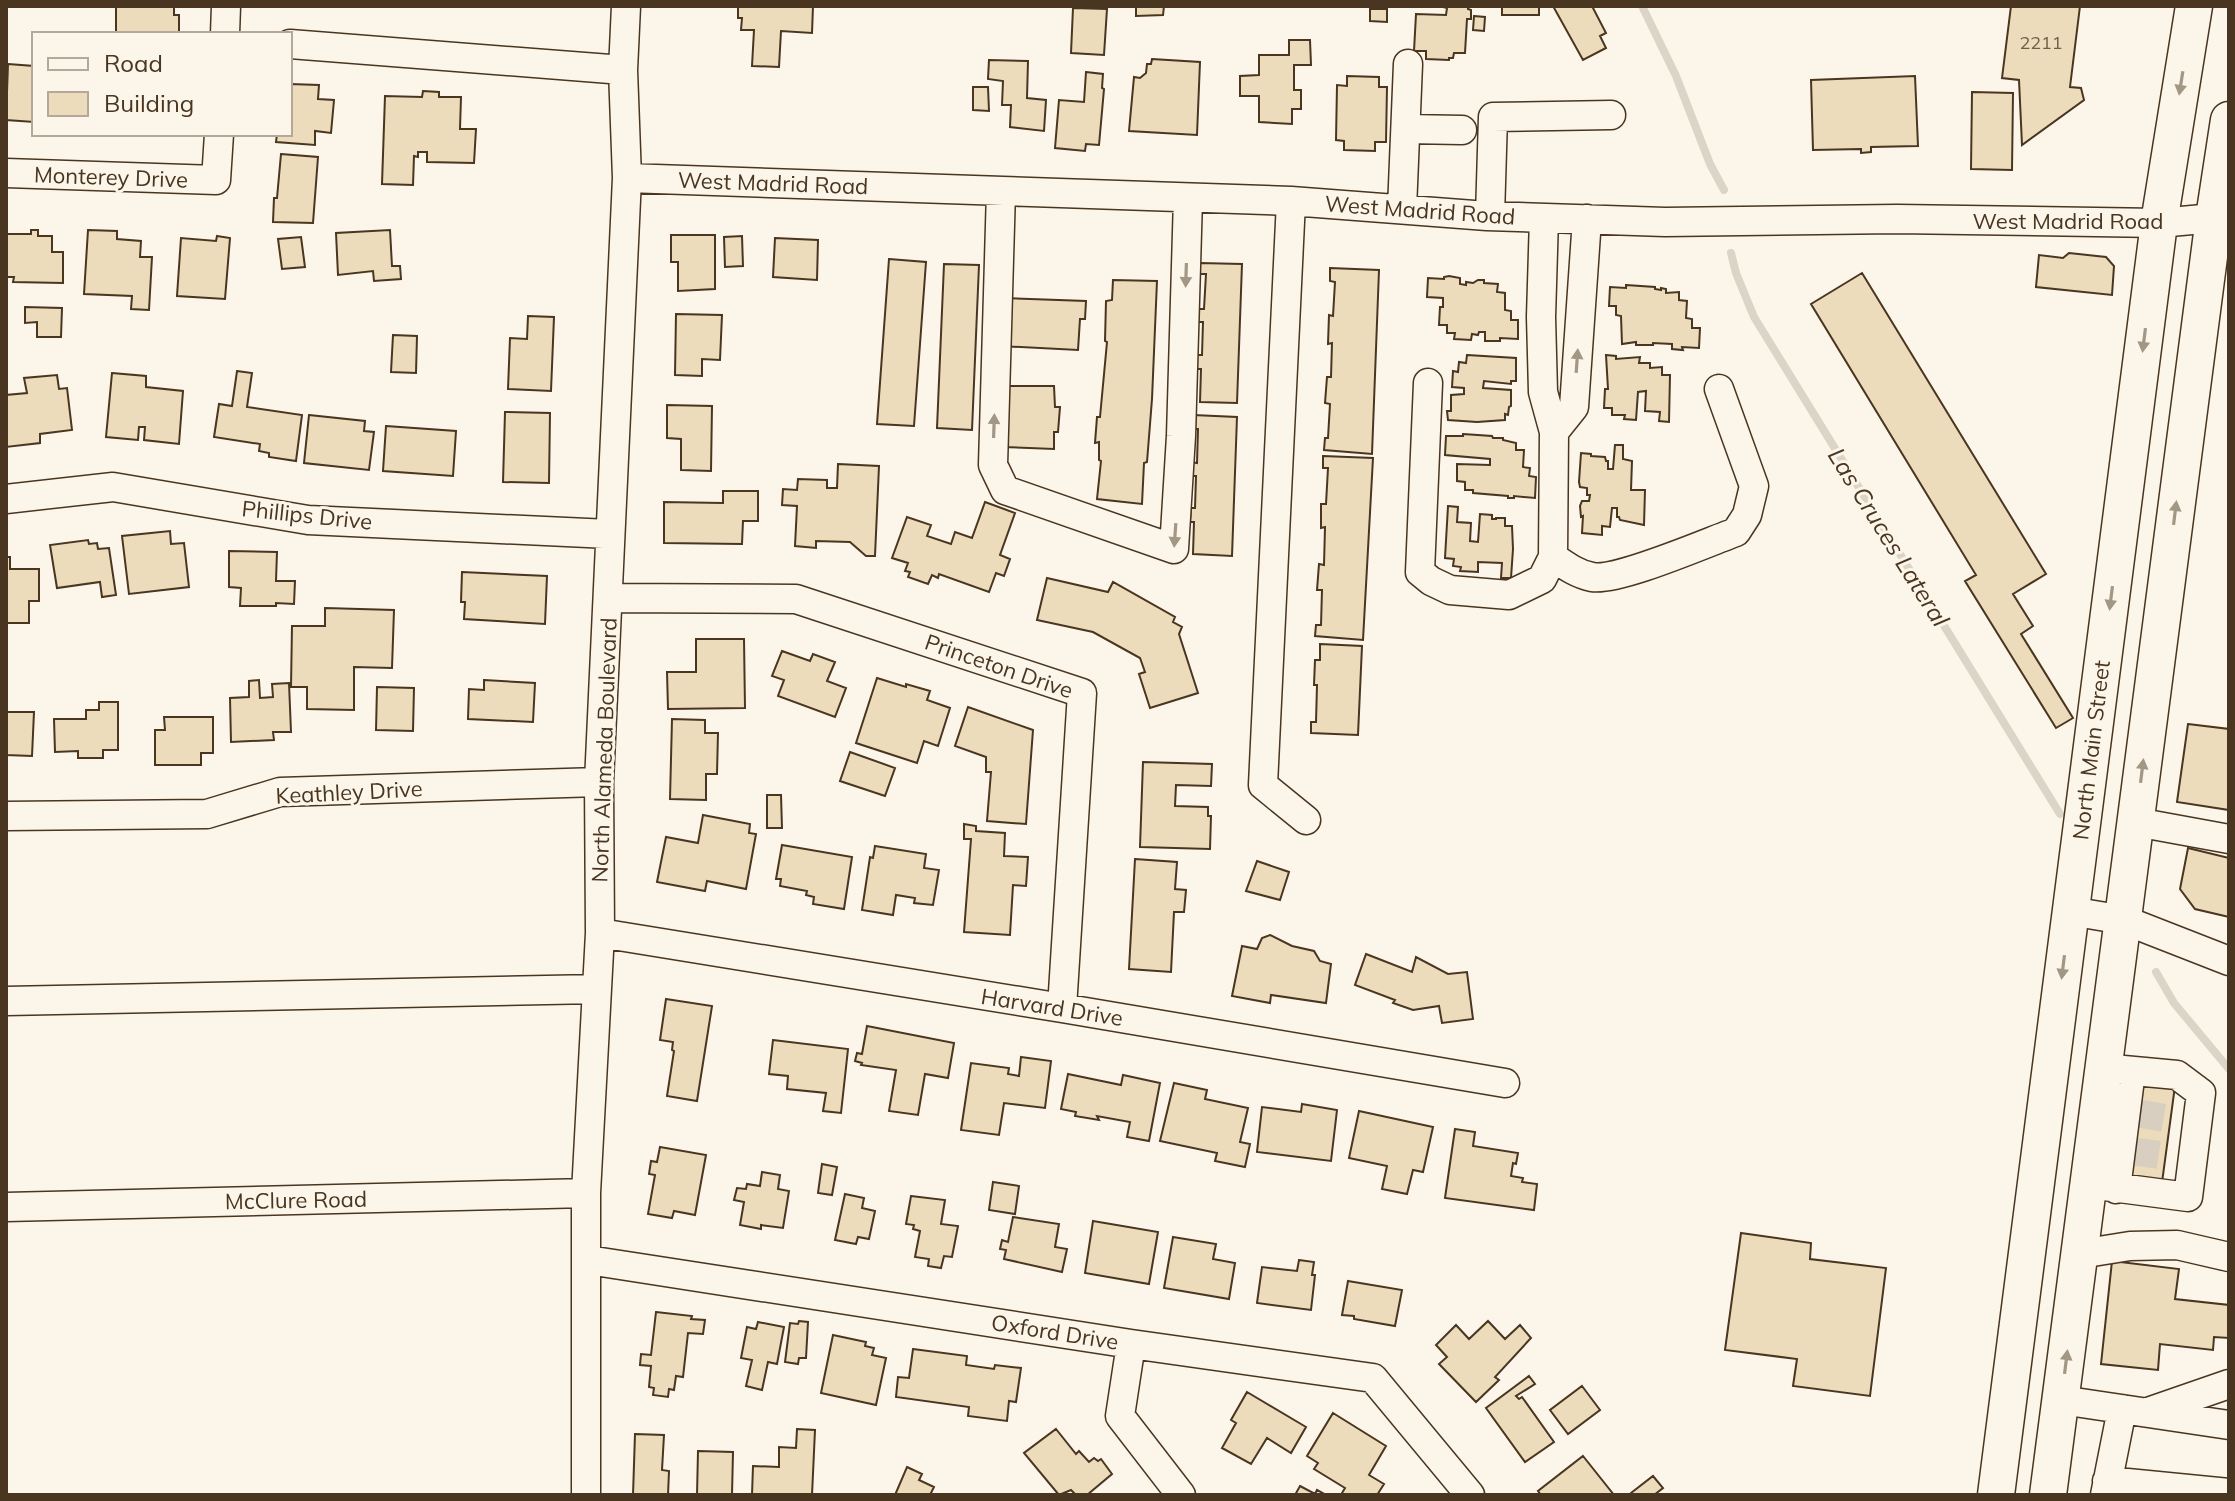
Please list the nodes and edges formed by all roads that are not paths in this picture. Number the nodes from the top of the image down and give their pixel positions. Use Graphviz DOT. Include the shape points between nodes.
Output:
graph roads {
  1 [pos="226,6"];
  2 [pos="626,6"];
  3 [pos="2194,6"];
  4 [pos="225,32"];
  5 [pos="292,44"];
  6 [pos="1408,64"];
  7 [pos="623,70"];
  8 [pos="1611,115"];
  9 [pos="2229,120"];
  10 [pos="1406,129"];
  11 [pos="1462,130"];
  12 [pos="219,136"];
  13 [pos="6,173"];
  14 [pos="627,178"];
  15 [pos="1001,191"];
  16 [pos="1188,198"];
  17 [pos="1291,201"];
  18 [pos="1402,209"];
  19 [pos="1490,216"];
  20 [pos="1544,218"];
  21 [pos="1587,219"];
  22 [pos="2221,219"];
  23 [pos="2159,223"];
  24 [pos="1543,256"];
  25 [pos="1584,259"];
  26 [pos="1428,383"];
  27 [pos="1719,389"];
  28 [pos="1554,432"];
  29 [pos="6,499"];
  30 [pos="609,534"];
  31 [pos="1553,557"];
  32 [pos="608,598"];
  33 [pos="2102,667"];
  34 [pos="2154,675"];
  35 [pos="599,782"];
  36 [pos="6,816"];
  37 [pos="1306,820"];
  38 [pos="2136,822"];
  39 [pos="2229,839"];
  40 [pos="2070,911"];
  41 [pos="2124,920"];
  42 [pos="600,933"];
  43 [pos="2229,961"];
  44 [pos="597,989"];
  45 [pos="6,1001"];
  46 [pos="1062,1008"];
  47 [pos="2117,1069"];
  48 [pos="1505,1083"];
  49 [pos="2102,1187"];
  50 [pos="586,1193"];
  51 [pos="6,1207"];
  52 [pos="2080,1254"];
  53 [pos="2229,1257"];
  54 [pos="588,1260"];
  55 [pos="1131,1344"];
  56 [pos="2229,1384"];
  57 [pos="2061,1400"];
  58 [pos="2135,1411"];
  59 [pos="2229,1425"];
  60 [pos="2106,1488"];
  61 [pos="2229,1493"];
  62 [pos="586,1495"];
  63 [pos="1181,1495"];
  64 [pos="1470,1495"];
  65 [pos="1996,1495"];
  66 [pos="2048,1495"];
  1 -- 4 [label="street"];
  2 -- 7 [label="street, North Alameda Boulevard"];
  3 -- 23 [label="main road, North Main Street, one-way"];
  5 -- 7 [label="street"];
  6 -- 10 [label="street"];
  7 -- 14 [label="street, North Alameda Boulevard"];
  8 -- 19 [label="street" via="1493,117"];
  9 -- 22 [label="main road"];
  10 -- 11 [label="street"];
  10 -- 18 [label="street"];
  12 -- 13 [label="street, Monterey Drive" via="216,180"];
  14 -- 15 [label="street, West Madrid Road"];
  14 -- 30 [label="street, North Alameda Boulevard"];
  15 -- 16 [label="street, West Madrid Road"];
  16 -- 15 [label="street, one-way" via="1174,549 1005,490 999,478 993,465"];
  16 -- 17 [label="street, West Madrid Road"];
  17 -- 18 [label="street, West Madrid Road"];
  17 -- 37 [label="street" via="1263,785"];
  18 -- 19 [label="street, West Madrid Road"];
  19 -- 20 [label="street, West Madrid Road"];
  20 -- 21 [label="street, West Madrid Road"];
  20 -- 24 [label="street"];
  21 -- 23 [label="street, West Madrid Road"];
  21 -- 25 [label="street"];
  22 -- 23 [label="street, West Madrid Road"];
  34 -- 22 [label="main road, one-way"];
  23 -- 33 [label="main road, North Main Street, one-way"];
  24 -- 25 [label="street"];
  24 -- 28 [label="street" via="1543,392"];
  28 -- 25 [label="street, one-way" via="1574,407"];
  26 -- 31 [label="street" via="1420,572 1450,590 1509,595 1542,579"];
  27 -- 31 [label="street" via="1754,486 1747,515 1736,532 1595,578"];
  28 -- 31 [label="street"];
  29 -- 30 [label="street, Phillips Drive" via="113,487 308,520"];
  30 -- 32 [label="street, North Alameda Boulevard"];
  32 -- 35 [label="street, North Alameda Boulevard"];
  32 -- 46 [label="street, Princeton Drive" via="796,599 1082,693"];
  33 -- 34 [label="main road"];
  33 -- 40 [label="main road, North Main Street"];
  38 -- 34 [label="main road, one-way"];
  35 -- 36 [label="street, Keathley Drive" via="280,792 207,814"];
  35 -- 42 [label="street, North Alameda Boulevard"];
  38 -- 39 [label="street"];
  38 -- 41 [label="main road"];
  40 -- 41 [label="street"];
  40 -- 65 [label="main road, North Main Street, one-way"];
  41 -- 43 [label="street"];
  41 -- 47 [label="main road"];
  42 -- 44 [label="street, North Alameda Boulevard"];
  42 -- 46 [label="street, Harvard Drive"];
  44 -- 45 [label="street"];
  44 -- 50 [label="street, North Alameda Boulevard"];
  46 -- 48 [label="street, Harvard Drive"];
  47 -- 49 [label="main road"];
  47 -- 49 [label="street" via="2131,1113 2126,1150"];
  47 -- 49 [label="street" via="2177,1075 2201,1093 2184,1120 2179,1157 2188,1197"];
  49 -- 52 [label="main road"];
  50 -- 51 [label="street, McClure Road"];
  50 -- 54 [label="street, North Alameda Boulevard"];
  52 -- 53 [label="street" via="2177,1245"];
  57 -- 52 [label="main road, one-way"];
  54 -- 55 [label="street, Oxford Drive"];
  54 -- 62 [label="street, North Alameda Boulevard"];
  55 -- 63 [label="street" via="1120,1416"];
  55 -- 64 [label="street, Oxford Drive" via="1373,1378"];
  56 -- 58 [label="street"];
  57 -- 58 [label="street"];
  57 -- 66 [label="main road"];
  58 -- 59 [label="street"];
  58 -- 60 [label="street"];
  60 -- 61 [label="street"];
}
